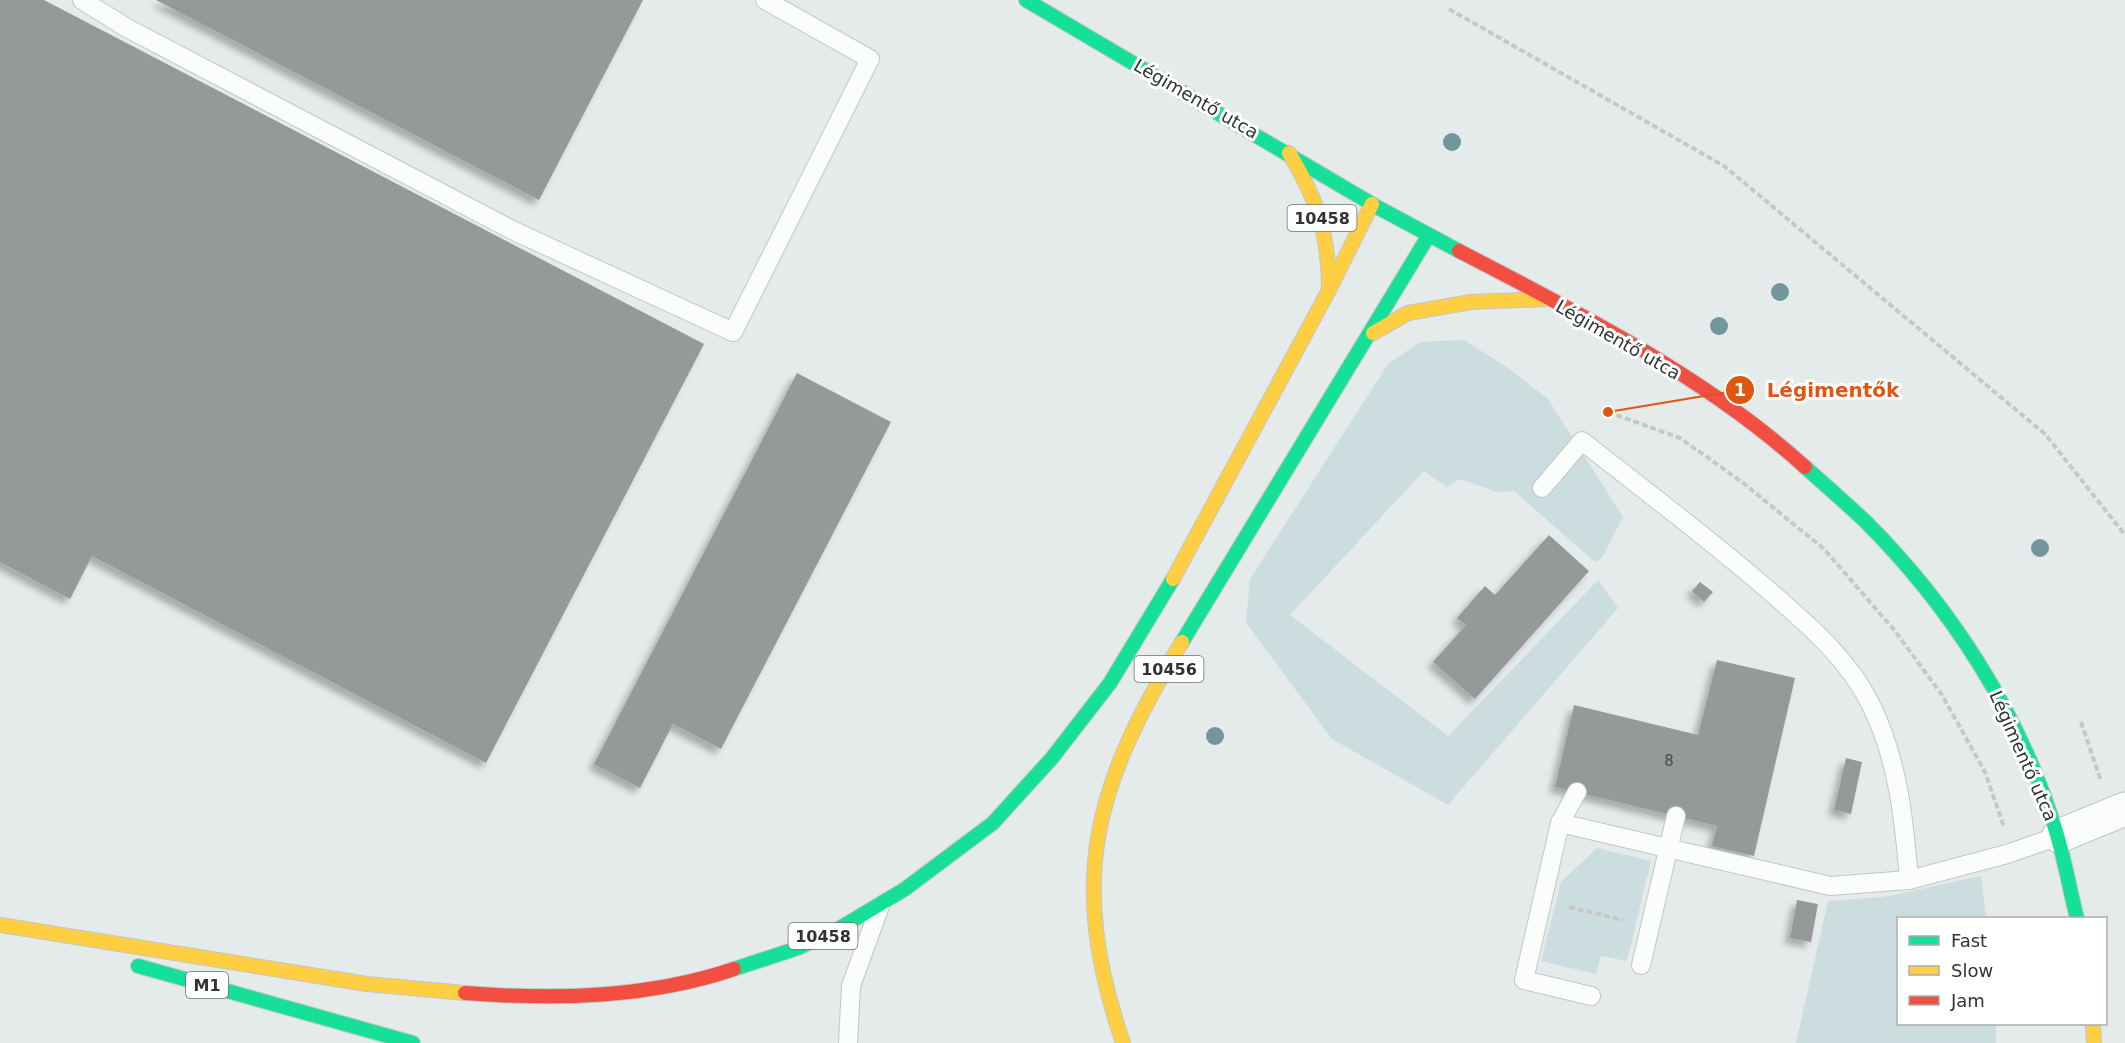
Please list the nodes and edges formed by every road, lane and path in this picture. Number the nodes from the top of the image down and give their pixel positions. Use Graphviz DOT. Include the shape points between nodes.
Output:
graph roads {
  1 [pos="82,0"];
  2 [pos="765,0"];
  3 [pos="1026,0"];
  4 [pos="1449,9"];
  5 [pos="1289,153"];
  6 [pos="1372,204"];
  7 [pos="1429,235"];
  8 [pos="1329,291"];
  9 [pos="1548,299"];
  10 [pos="1373,333"];
  11 [pos="1608,412"];
  12 [pos="1542,488"];
  13 [pos="2125,536"];
  14 [pos="2081,722"];
  15 [pos="1577,792"];
  16 [pos="2118,812"];
  17 [pos="1676,816"];
  18 [pos="1560,823"];
  19 [pos="2059,836"];
  20 [pos="1669,848"];
  21 [pos="2013,853"];
  22 [pos="1909,879"];
  23 [pos="1542,901"];
  24 [pos="881,905"];
  25 [pos="2077,917"];
  26 [pos="0,926"];
  27 [pos="1651,927"];
  28 [pos="103,956"];
  29 [pos="126,962"];
  30 [pos="1641,965"];
  31 [pos="1591,996"];
  32 [pos="2093,1025"];
  33 [pos="413,1043"];
  34 [pos="848,1043"];
  35 [pos="1123,1043"];
  36 [pos="2094,1043"];
  1 -- 2 [label="lane" via="138,34 514,231 733,332 870,59"];
  3 -- 5 [label="main road, Légimentő utca"];
  4 -- 13 [label="path" via="1724,166 2045,434"];
  5 -- 6 [label="main road, Légimentő utca"];
  5 -- 8 [label="main road, 10458" via="1321,211 1330,249"];
  6 -- 7 [label="main road, Légimentő utca"];
  6 -- 8 [label="main road, 10458"];
  7 -- 9 [label="main road, Légimentő utca"];
  7 -- 10 [label="main road, 10456"];
  8 -- 24 [label="main road, 10458" via="1155,612 1110,682 1052,758 993,823"];
  9 -- 10 [label="main road, 10456" via="1471,302 1407,313"];
  9 -- 19 [label="main road, Légimentő utca" via="1646,352 1774,438 1847,503 1917,574 1975,652 2013,724"];
  10 -- 35 [label="main road, 10456" via="1199,615 1132,736 1113,780 1101,817 1094,862 1093,908 1106,994"];
  11 -- 21 [label="path" via="1680,438 1742,482 1824,549 1895,631 1942,695 1985,772"];
  12 -- 22 [label="lane" via="1582,441 1723,551 1845,663 1870,703 1892,759 1902,800"];
  14 -- 16 [label="path"];
  15 -- 18 [label="lane"];
  16 -- 19 [label="street"];
  17 -- 20 [label="lane"];
  18 -- 20 [label="lane, Légimentő utca"];
  18 -- 23 [label="lane"];
  19 -- 21 [label="lane, Légimentő utca"];
  19 -- 25 [label="main road, Légimentő utca"];
  20 -- 22 [label="lane, Légimentő utca" via="1830,886"];
  20 -- 27 [label="lane"];
  21 -- 22 [label="lane, Légimentő utca"];
  23 -- 27 [label="path"];
  23 -- 31 [label="lane" via="1524,980"];
  24 -- 26 [label="main road, 10458" via="798,948 708,978 654,990 528,998 367,984"];
  24 -- 34 [label="lane" via="851,986"];
  26 -- 28 [label="main road"];
  27 -- 30 [label="lane"];
  29 -- 33 [label="main road, M1"];
  32 -- 36 [label="main road"];
}
